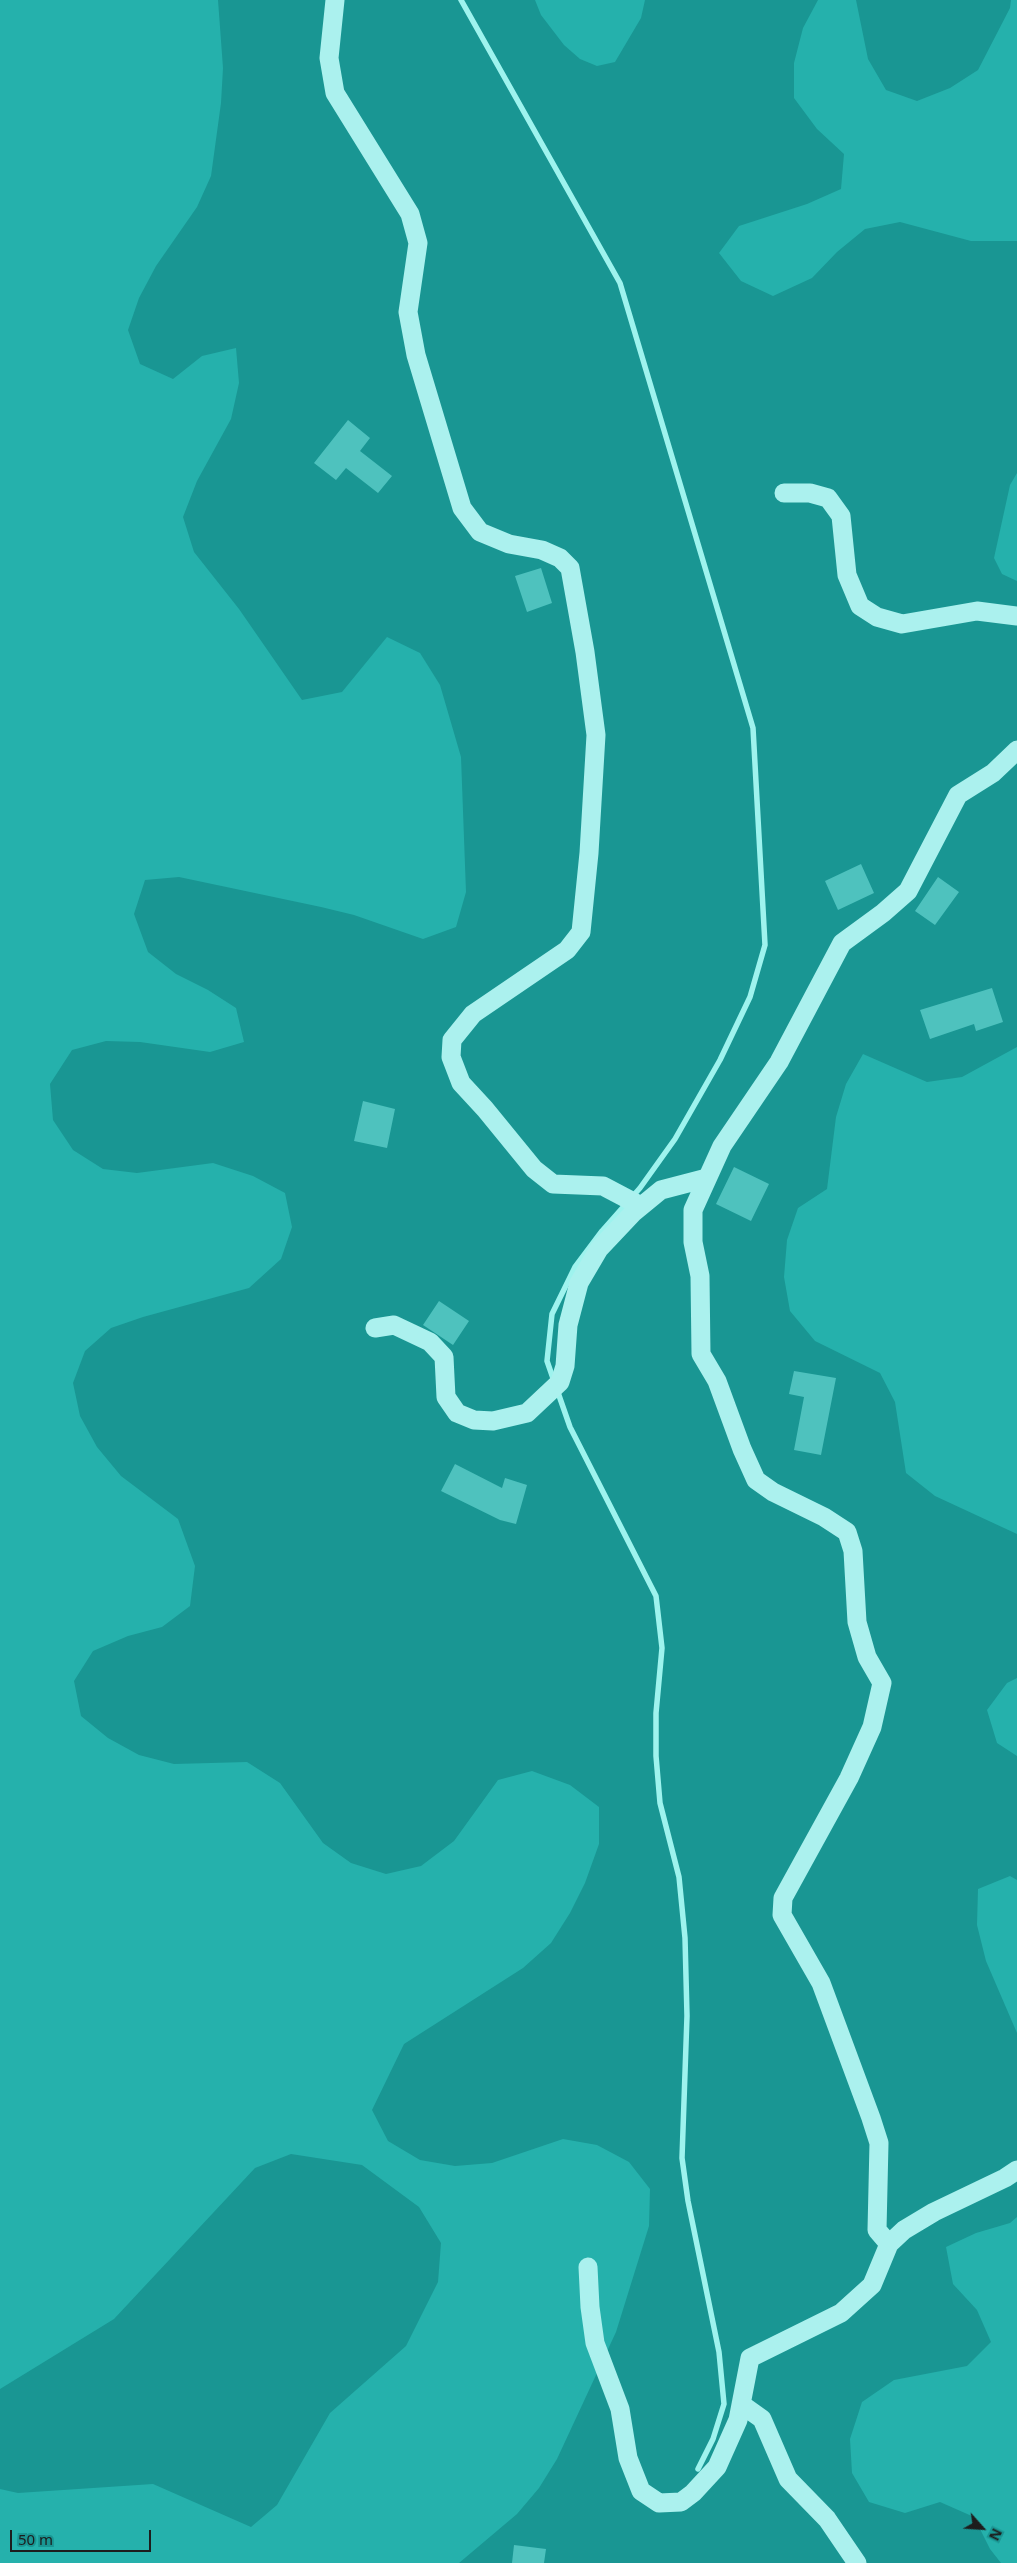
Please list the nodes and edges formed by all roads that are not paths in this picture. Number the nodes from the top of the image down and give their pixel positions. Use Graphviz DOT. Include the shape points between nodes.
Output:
graph roads {
  1 [pos="336,0"];
  2 [pos="784,493"];
  3 [pos="1017,616"];
  4 [pos="1017,750"];
  5 [pos="707,1178"];
  6 [pos="638,1204"];
  7 [pos="375,1328"];
  8 [pos="1017,2170"];
  9 [pos="890,2244"];
  10 [pos="588,2267"];
  11 [pos="741,2404"];
  12 [pos="857,2563"];
  1 -- 6 [label="street" via="329,58 335,93 410,214 418,243 408,312 416,355 462,508 480,532 509,544 542,550 560,558 570,568 596,735 581,932 566,950 473,1014 452,1040 451,1057 460,1083 534,1168 552,1184 603,1186"];
  2 -- 3 [label="street" via="810,493 828,498 841,516 847,575 860,606 877,617 902,624 977,611"];
  4 -- 5 [label="street" via="993,773 958,795 908,891 842,944 779,1062 722,1146"];
  5 -- 6 [label="street" via="661,1190"];
  5 -- 9 [label="street" via="693,1210 693,1242 700,1276 701,1354 717,1381 756,1480 847,1532 853,1550 857,1622 867,1657 882,1683 872,1727 783,1898 782,1915 821,1983 880,2143 877,2230"];
  6 -- 7 [label="street" via="599,1249 579,1282 568,1325 566,1366 555,1388 527,1413 493,1421 474,1420 457,1413 446,1397 444,1357 430,1342 394,1326"];
  8 -- 9 [label="street" via="934,2212 904,2230"];
  9 -- 11 [label="street" via="872,2285 841,2314 750,2358"];
  10 -- 11 [label="street" via="595,2343 620,2409 628,2458 641,2491 659,2503 681,2502 693,2493 717,2467 738,2420"];
  11 -- 12 [label="street" via="762,2419 788,2478 827,2519"];
}
